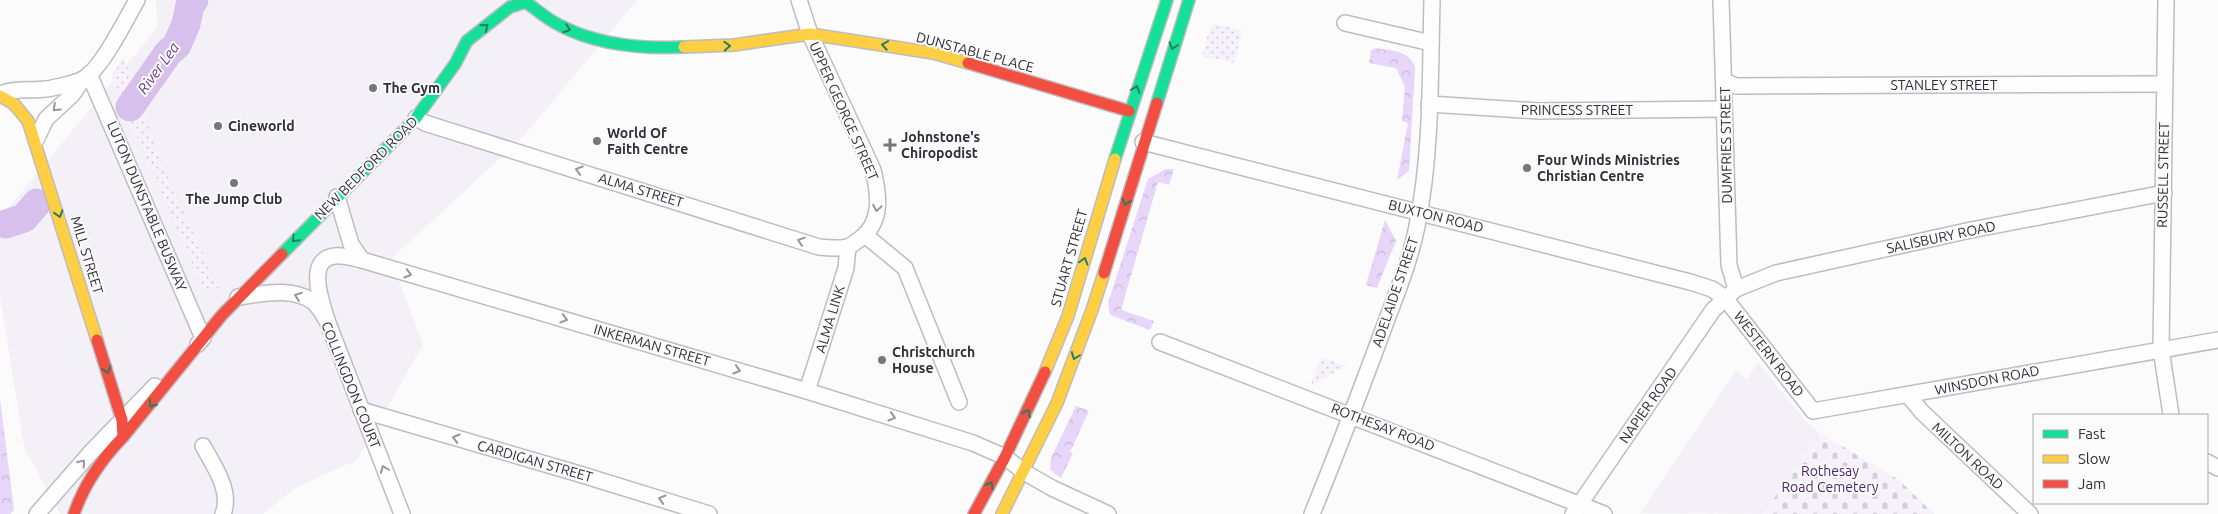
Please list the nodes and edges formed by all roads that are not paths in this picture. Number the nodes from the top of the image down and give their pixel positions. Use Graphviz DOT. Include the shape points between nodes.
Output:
graph roads {
  1 [pos="137,0"];
  2 [pos="799,0"];
  3 [pos="1167,0"];
  4 [pos="1189,0"];
  5 [pos="1432,0"];
  6 [pos="1721,0"];
  7 [pos="2166,0"];
  8 [pos="526,2"];
  9 [pos="1345,23"];
  10 [pos="810,34"];
  11 [pos="1431,42"];
  12 [pos="86,77"];
  13 [pos="1724,82"];
  14 [pos="2165,84"];
  15 [pos="21,90"];
  16 [pos="0,95"];
  17 [pos="1430,104"];
  18 [pos="1724,108"];
  19 [pos="1129,111"];
  20 [pos="416,118"];
  21 [pos="28,121"];
  22 [pos="36,141"];
  23 [pos="1143,142"];
  24 [pos="2164,193"];
  25 [pos="337,197"];
  26 [pos="1420,212"];
  27 [pos="865,235"];
  28 [pos="848,247"];
  29 [pos="362,260"];
  30 [pos="1731,293"];
  31 [pos="238,297"];
  32 [pos="328,323"];
  33 [pos="204,338"];
  34 [pos="2218,340"];
  35 [pos="1160,342"];
  36 [pos="2161,349"];
  37 [pos="807,391"];
  38 [pos="1908,395"];
  39 [pos="959,402"];
  40 [pos="361,410"];
  41 [pos="1813,411"];
  42 [pos="2170,414"];
  43 [pos="1352,415"];
  44 [pos="122,420"];
  45 [pos="123,437"];
  46 [pos="203,446"];
  47 [pos="1005,457"];
  48 [pos="1024,472"];
  49 [pos="1576,509"];
  50 [pos="38,514"];
  51 [pos="74,514"];
  52 [pos="223,514"];
  53 [pos="402,514"];
  54 [pos="709,514"];
  55 [pos="974,514"];
  56 [pos="1002,514"];
  57 [pos="1108,514"];
  58 [pos="1312,514"];
  59 [pos="1604,514"];
  60 [pos="2030,514"];
  1 -- 12 [label="street" via="111,46"];
  2 -- 10 [label="street, UPPER GEORGE STREET"];
  19 -- 3 [label="main road, STUART STREET, one-way"];
  4 -- 23 [label="main road, one-way"];
  5 -- 11 [label="street, ADELAIDE STREET"];
  6 -- 13 [label="street, DUMFRIES STREET"];
  7 -- 14 [label="street, RUSSELL STREET"];
  8 -- 10 [label="main road, DUNSTABLE PLACE, one-way" via="560,26 624,45 664,48 734,45"];
  20 -- 8 [label="main road, NEW BEDFORD ROAD, one-way" via="451,71 467,42 510,7"];
  9 -- 11 [label="street"];
  19 -- 10 [label="main road, DUNSTABLE PLACE, one-way" via="933,53"];
  10 -- 27 [label="street, UPPER GEORGE STREET, one-way" via="873,170 878,188 879,206"];
  11 -- 17 [label="street, ADELAIDE STREET"];
  12 -- 15 [label="street" via="47,89"];
  12 -- 22 [label="street, one-way" via="46,119"];
  12 -- 33 [label="street, LUTON DUNSTABLE BUSWAY"];
  13 -- 14 [label="street, STANLEY STREET" via="1736,86"];
  13 -- 18 [label="street, DUMFRIES STREET"];
  14 -- 24 [label="street, RUSSELL STREET"];
  15 -- 16 [label="street" via="10,90"];
  15 -- 21 [label="street"];
  16 -- 21 [label="main road, MILL STREET" via="14,104"];
  17 -- 18 [label="street, PRINCESS STREET" via="1538,111"];
  17 -- 26 [label="street, ADELAIDE STREET"];
  18 -- 30 [label="street, DUMFRIES STREET"];
  47 -- 19 [label="main road, STUART STREET, one-way" via="1040,385 1068,316"];
  20 -- 25 [label="main road, NEW BEDFORD ROAD"];
  28 -- 20 [label="street, ALMA STREET, one-way" via="819,247"];
  21 -- 22 [label="main road, MILL STREET"];
  22 -- 44 [label="main road, MILL STREET, one-way"];
  23 -- 26 [label="street, BUXTON ROAD"];
  23 -- 48 [label="main road, one-way" via="1092,310 1056,403"];
  24 -- 30 [label="street, SALISBURY ROAD" via="1862,254 1776,274"];
  24 -- 36 [label="street, RUSSELL STREET"];
  25 -- 29 [label="street" via="351,244"];
  25 -- 31 [label="main road, NEW BEDFORD ROAD, one-way"];
  26 -- 30 [label="street, BUXTON ROAD"];
  26 -- 43 [label="street, ADELAIDE STREET" via="1410,252"];
  27 -- 28 [label="street"];
  27 -- 39 [label="street" via="905,268"];
  28 -- 37 [label="street, ALMA LINK" via="846,268"];
  29 -- 32 [label="street, INKERMAN STREET" via="337,255 320,266 317,274 319,292"];
  29 -- 37 [label="street, INKERMAN STREET, one-way"];
  30 -- 41 [label="street, WESTERN ROAD"];
  30 -- 49 [label="street, NAPIER ROAD" via="1712,310"];
  32 -- 31 [label="street, COLLINGDON COURT, one-way" via="311,301 293,294"];
  31 -- 33 [label="main road, NEW BEDFORD ROAD"];
  32 -- 40 [label="street, COLLINGDON COURT"];
  33 -- 44 [label="street, NEW BEDFORD ROAD"];
  33 -- 45 [label="main road, NEW BEDFORD ROAD, one-way"];
  34 -- 36 [label="street, WINSDON ROAD"];
  35 -- 43 [label="street, ROTHESAY ROAD"];
  36 -- 38 [label="street, WINSDON ROAD"];
  36 -- 42 [label="street, RUSSELL STREET"];
  37 -- 47 [label="street, INKERMAN STREET, one-way" via="973,443"];
  38 -- 41 [label="street, WINSDON ROAD"];
  38 -- 60 [label="street, MILTON ROAD"];
  53 -- 40 [label="street, COLLINGDON COURT, one-way"];
  54 -- 40 [label="street, CARDIGAN STREET, one-way"];
  43 -- 49 [label="street, ROTHESAY ROAD"];
  43 -- 58 [label="street, ADELAIDE STREET"];
  44 -- 45 [label="main road, MILL STREET"];
  50 -- 44 [label="street, NEW BEDFORD ROAD, one-way"];
  45 -- 51 [label="main road, NEW BEDFORD ROAD" via="103,459 79,496"];
  46 -- 52 [label="street" via="220,477 227,504"];
  47 -- 48 [label="street, INKERMAN STREET"];
  55 -- 47 [label="main road, STUART STREET, one-way"];
  48 -- 56 [label="main road"];
  48 -- 57 [label="street, INKERMAN STREET"];
  49 -- 59 [label="street, ROTHESAY ROAD"];
}
